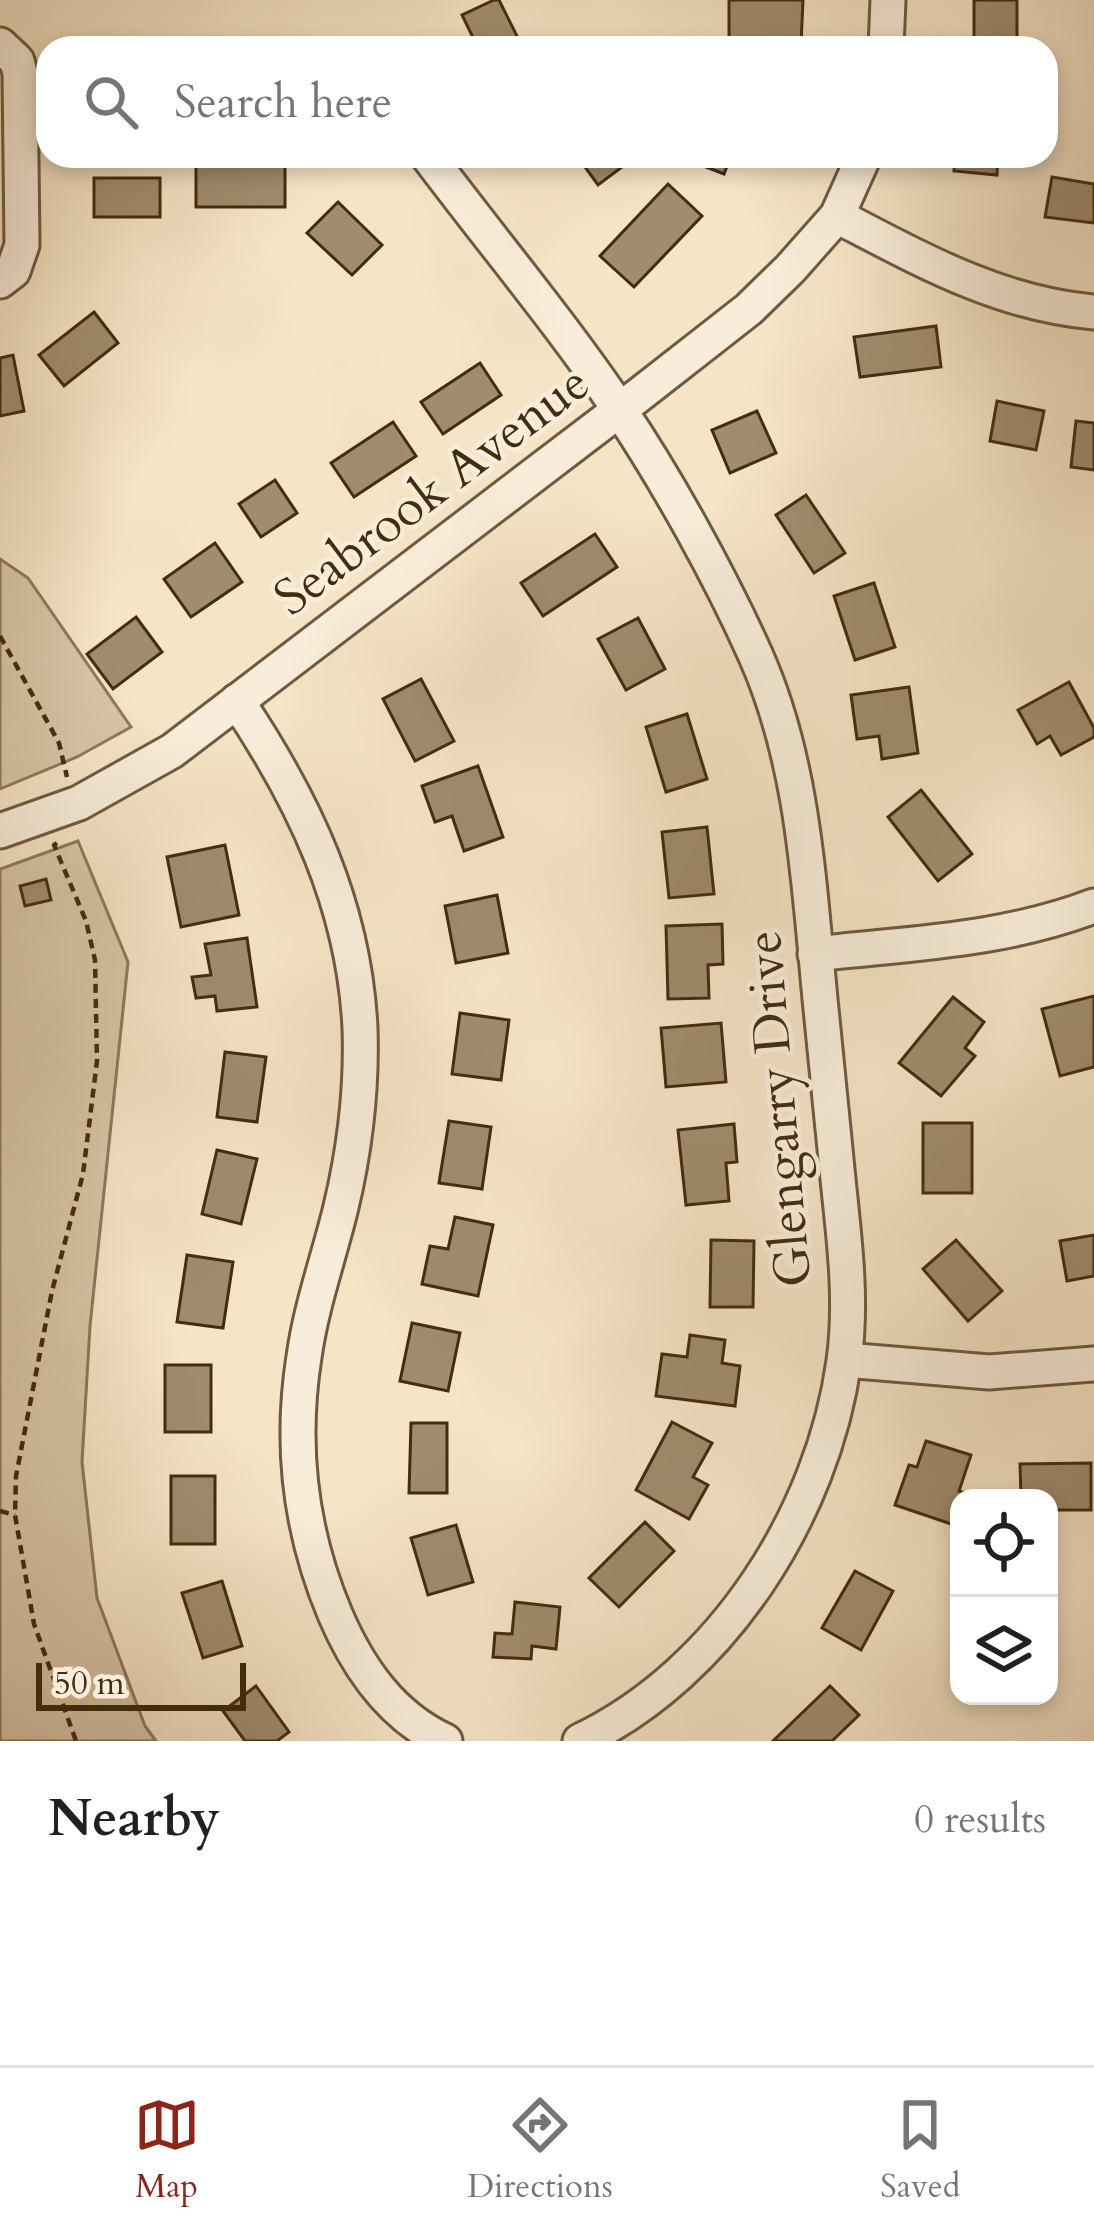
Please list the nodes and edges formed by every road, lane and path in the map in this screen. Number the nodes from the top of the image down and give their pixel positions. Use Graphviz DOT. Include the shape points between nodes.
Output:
graph roads {
  1 [pos="888,0"];
  2 [pos="886,36"];
  3 [pos="0,45"];
  4 [pos="34,73"];
  5 [pos="437,168"];
  6 [pos="859,168"];
  7 [pos="837,216"];
  8 [pos="0,281"];
  9 [pos="1094,312"];
  10 [pos="620,409"];
  11 [pos="0,636"];
  12 [pos="237,701"];
  13 [pos="68,780"];
  14 [pos="0,832"];
  15 [pos="73,837"];
  16 [pos="1094,906"];
  17 [pos="815,954"];
  18 [pos="845,1360"];
  19 [pos="1094,1364"];
  20 [pos="0,1511"];
  21 [pos="16,1515"];
  22 [pos="76,1741"];
  23 [pos="445,1741"];
  24 [pos="580,1741"];
  1 -- 2 [label="street"];
  3 -- 4 [label="street"];
  4 -- 8 [label="street" via="22,244 13,271"];
  5 -- 10 [label="street, Glengarry Drive"];
  6 -- 7 [label="street, Seabrook Avenue"];
  7 -- 9 [label="street" via="959,279"];
  7 -- 10 [label="street, Seabrook Avenue" via="749,309"];
  10 -- 12 [label="street, Seabrook Avenue"];
  10 -- 17 [label="street, Glengarry Drive" via="699,546 772,698 795,783"];
  11 -- 13 [label="path" via="59,743"];
  12 -- 14 [label="street, Seabrook Avenue" via="148,766"];
  12 -- 23 [label="street" via="321,849 358,1006 357,1127 304,1354 301,1498 324,1589 361,1666 392,1706"];
  15 -- 21 [label="path" via="54,845 95,960 97,1061 82,1174 16,1477"];
  16 -- 17 [label="street" via="979,939"];
  17 -- 18 [label="street, Glengarry Drive" via="844,1239"];
  18 -- 19 [label="street" via="988,1372"];
  18 -- 24 [label="street, Glengarry Drive" via="819,1459 752,1590 666,1685"];
  20 -- 21 [label="path"];
  21 -- 22 [label="path" via="34,1624"];
}
